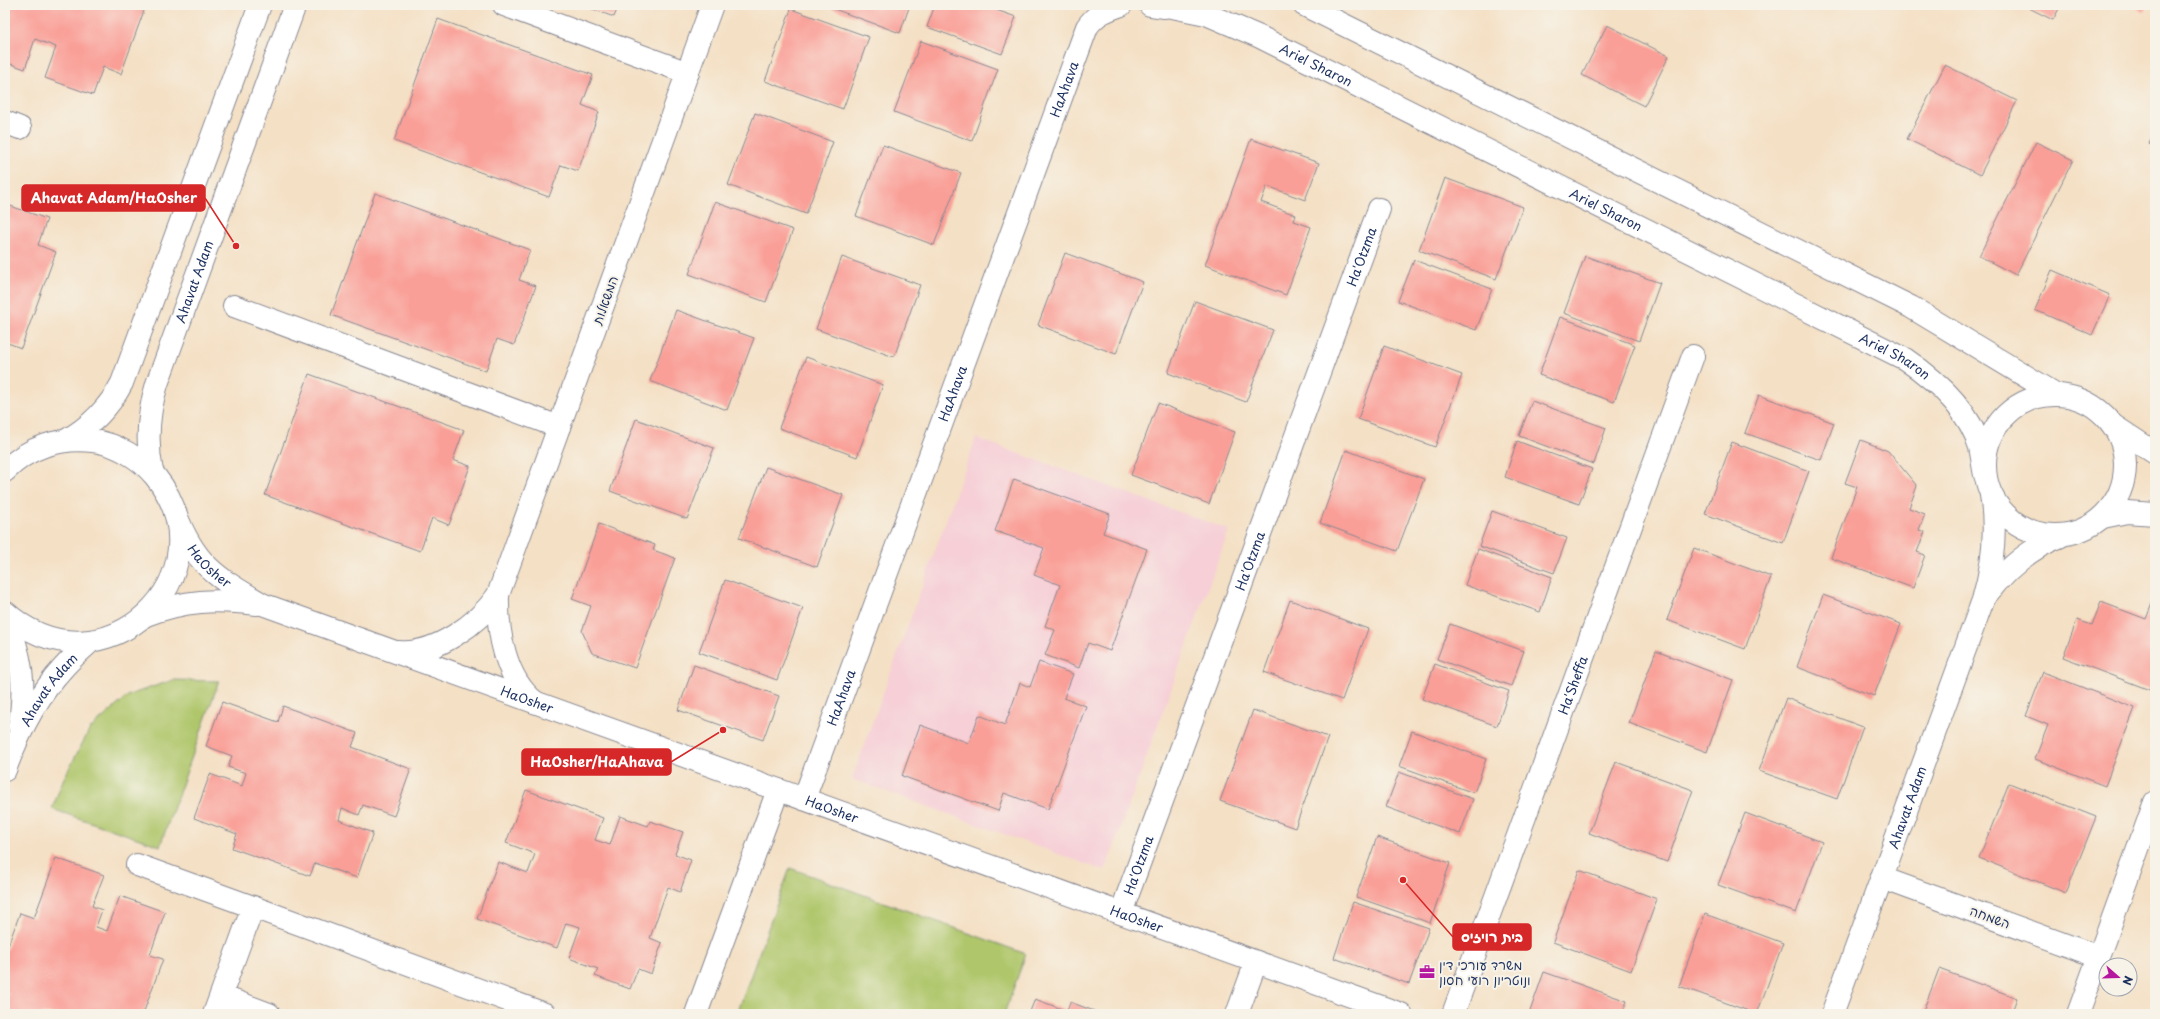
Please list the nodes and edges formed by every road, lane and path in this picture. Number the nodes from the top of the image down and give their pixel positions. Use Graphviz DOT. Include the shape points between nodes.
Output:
graph roads {
  1 [pos="260,5"];
  2 [pos="295,5"];
  3 [pos="504,5"];
  4 [pos="712,5"];
  5 [pos="1121,5"];
  6 [pos="1150,5"];
  7 [pos="1304,5"];
  8 [pos="1176,6"];
  9 [pos="688,73"];
  10 [pos="1379,209"];
  11 [pos="234,306"];
  12 [pos="1693,356"];
  13 [pos="2058,395"];
  14 [pos="2114,426"];
  15 [pos="559,427"];
  16 [pos="65,441"];
  17 [pos="2155,453"];
  18 [pos="13,459"];
  19 [pos="5,471"];
  20 [pos="152,472"];
  21 [pos="1985,474"];
  22 [pos="1991,495"];
  23 [pos="175,512"];
  24 [pos="2155,514"];
  25 [pos="2103,517"];
  26 [pos="2064,535"];
  27 [pos="498,595"];
  28 [pos="1983,600"];
  29 [pos="262,604"];
  30 [pos="5,612"];
  31 [pos="5,615"];
  32 [pos="146,615"];
  33 [pos="90,642"];
  34 [pos="395,652"];
  35 [pos="536,703"];
  36 [pos="14,744"];
  37 [pos="5,770"];
  38 [pos="778,790"];
  39 [pos="804,800"];
  40 [pos="2155,802"];
  41 [pos="137,864"];
  42 [pos="1882,878"];
  43 [pos="253,907"];
  44 [pos="1121,913"];
  45 [pos="2099,957"];
  46 [pos="2098,960"];
  47 [pos="1256,962"];
  48 [pos="218,1005"];
  49 [pos="269,1014"];
  50 [pos="545,1014"];
  51 [pos="696,1014"];
  52 [pos="1237,1014"];
  53 [pos="1401,1014"];
  54 [pos="1453,1014"];
  55 [pos="1832,1014"];
  56 [pos="2078,1014"];
  1 -- 16 [label="street" via="122,383 113,400 101,414"];
  2 -- 20 [label="street, Ahavat Adam" via="157,384 148,429"];
  3 -- 9 [label="street"];
  4 -- 9 [label="street, המשאלות"];
  5 -- 39 [label="street, HaAhava" via="1094,17 1087,27"];
  6 -- 8 [label="street, Ariel Sharon"];
  7 -- 13 [label="street" via="1911,307"];
  8 -- 21 [label="street, Ariel Sharon" via="1206,14 1260,37 1905,359 1940,387 1959,409 1980,446"];
  9 -- 15 [label="street, המשאלות"];
  10 -- 44 [label="street, Ha'Otzma"];
  11 -- 15 [label="street"];
  12 -- 54 [label="street, Ha'Sheffa"];
  13 -- 14 [label="street" via="2090,404"];
  13 -- 21 [label="street" via="2046,395 2025,402 2000,422 1989,441"];
  14 -- 17 [label="street"];
  14 -- 25 [label="street" via="2123,446 2125,473 2116,500"];
  15 -- 27 [label="street, המשאלות"];
  16 -- 18 [label="street" via="50,444"];
  16 -- 20 [label="street" via="80,440 112,445 140,461"];
  18 -- 19 [label="street"];
  20 -- 23 [label="street"];
  21 -- 22 [label="street"];
  22 -- 26 [label="street" via="2003,513 2021,527 2042,534"];
  22 -- 28 [label="street, Ahavat Adam" via="1994,540"];
  23 -- 29 [label="street, HaOsher" via="183,536 207,566 224,581"];
  23 -- 32 [label="street" via="178,544 174,570 166,590"];
  24 -- 25 [label="street" via="2127,512"];
  25 -- 26 [label="street" via="2085,529"];
  26 -- 28 [label="street, Ahavat Adam" via="2040,545 2015,563 2000,577"];
  27 -- 34 [label="street, המשאלות" via="478,618 453,636 419,650"];
  27 -- 35 [label="street, המשאלות" via="499,626 506,655 526,695"];
  28 -- 42 [label="street, Ahavat Adam"];
  29 -- 32 [label="street, HaOsher" via="192,602 169,606"];
  29 -- 34 [label="street, HaOsher"];
  30 -- 33 [label="street" via="43,636"];
  31 -- 36 [label="street, Ahavat Adam" via="19,652 23,678 23,702"];
  32 -- 33 [label="street" via="120,633"];
  33 -- 36 [label="street, Ahavat Adam" via="63,667"];
  34 -- 35 [label="street, HaOsher"];
  35 -- 38 [label="street, HaOsher"];
  36 -- 37 [label="street, Ahavat Adam"];
  38 -- 39 [label="street, HaOsher"];
  38 -- 51 [label="street"];
  39 -- 44 [label="street, HaOsher"];
  40 -- 45 [label="street"];
  41 -- 43 [label="street"];
  42 -- 45 [label="street, השמחה"];
  42 -- 55 [label="street, Ahavat Adam"];
  43 -- 48 [label="street"];
  43 -- 50 [label="street"];
  44 -- 47 [label="street, HaOsher"];
  46 -- 56 [label="street"];
  47 -- 52 [label="street"];
  47 -- 53 [label="street, HaOsher"];
  48 -- 49 [label="street"];
}
